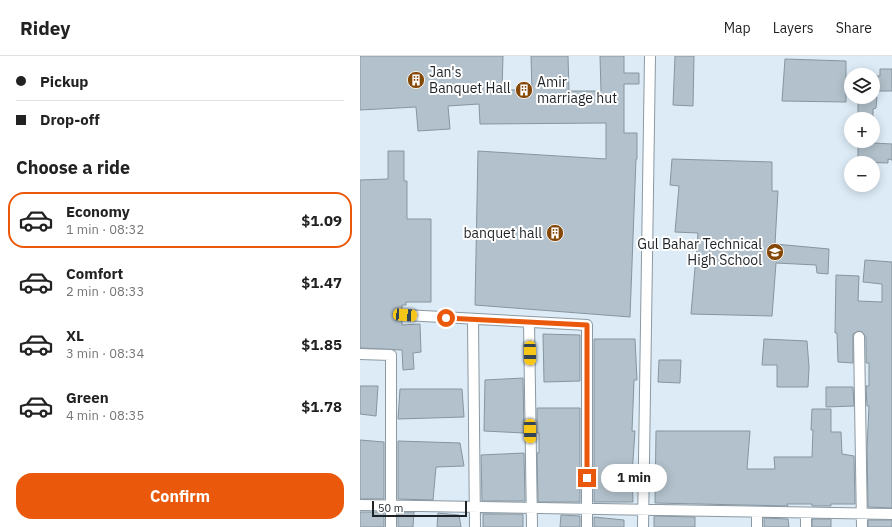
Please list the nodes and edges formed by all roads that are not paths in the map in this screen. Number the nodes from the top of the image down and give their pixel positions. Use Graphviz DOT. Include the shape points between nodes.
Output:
graph roads {
  1 [pos="650,56"];
  2 [pos="405,315"];
  3 [pos="473,320"];
  4 [pos="529,322"];
  5 [pos="859,337"];
  6 [pos="360,354"];
  7 [pos="360,505"];
  8 [pos="391,506"];
  9 [pos="475,507"];
  10 [pos="531,508"];
  11 [pos="587,509"];
  12 [pos="643,509"];
  13 [pos="757,512"];
  14 [pos="806,513"];
  15 [pos="862,514"];
  16 [pos="892,514"];
  17 [pos="391,527"];
  18 [pos="475,527"];
  19 [pos="532,527"];
  20 [pos="587,527"];
  21 [pos="644,527"];
  22 [pos="757,527"];
  23 [pos="806,527"];
  24 [pos="862,527"];
  1 -- 12 [label="street"];
  2 -- 3 [label="street"];
  3 -- 4 [label="street"];
  3 -- 9 [label="street"];
  4 -- 10 [label="street"];
  4 -- 11 [label="street" via="587,325"];
  5 -- 15 [label="street"];
  6 -- 8 [label="street" via="391,355"];
  7 -- 8 [label="street"];
  8 -- 9 [label="street"];
  8 -- 17 [label="street"];
  9 -- 10 [label="street"];
  9 -- 18 [label="street"];
  10 -- 11 [label="street"];
  10 -- 19 [label="street"];
  11 -- 12 [label="street"];
  11 -- 20 [label="street"];
  12 -- 13 [label="street"];
  12 -- 21 [label="street"];
  13 -- 14 [label="street"];
  13 -- 22 [label="street"];
  14 -- 15 [label="street"];
  14 -- 23 [label="street"];
  15 -- 16 [label="street"];
  15 -- 24 [label="street"];
}
